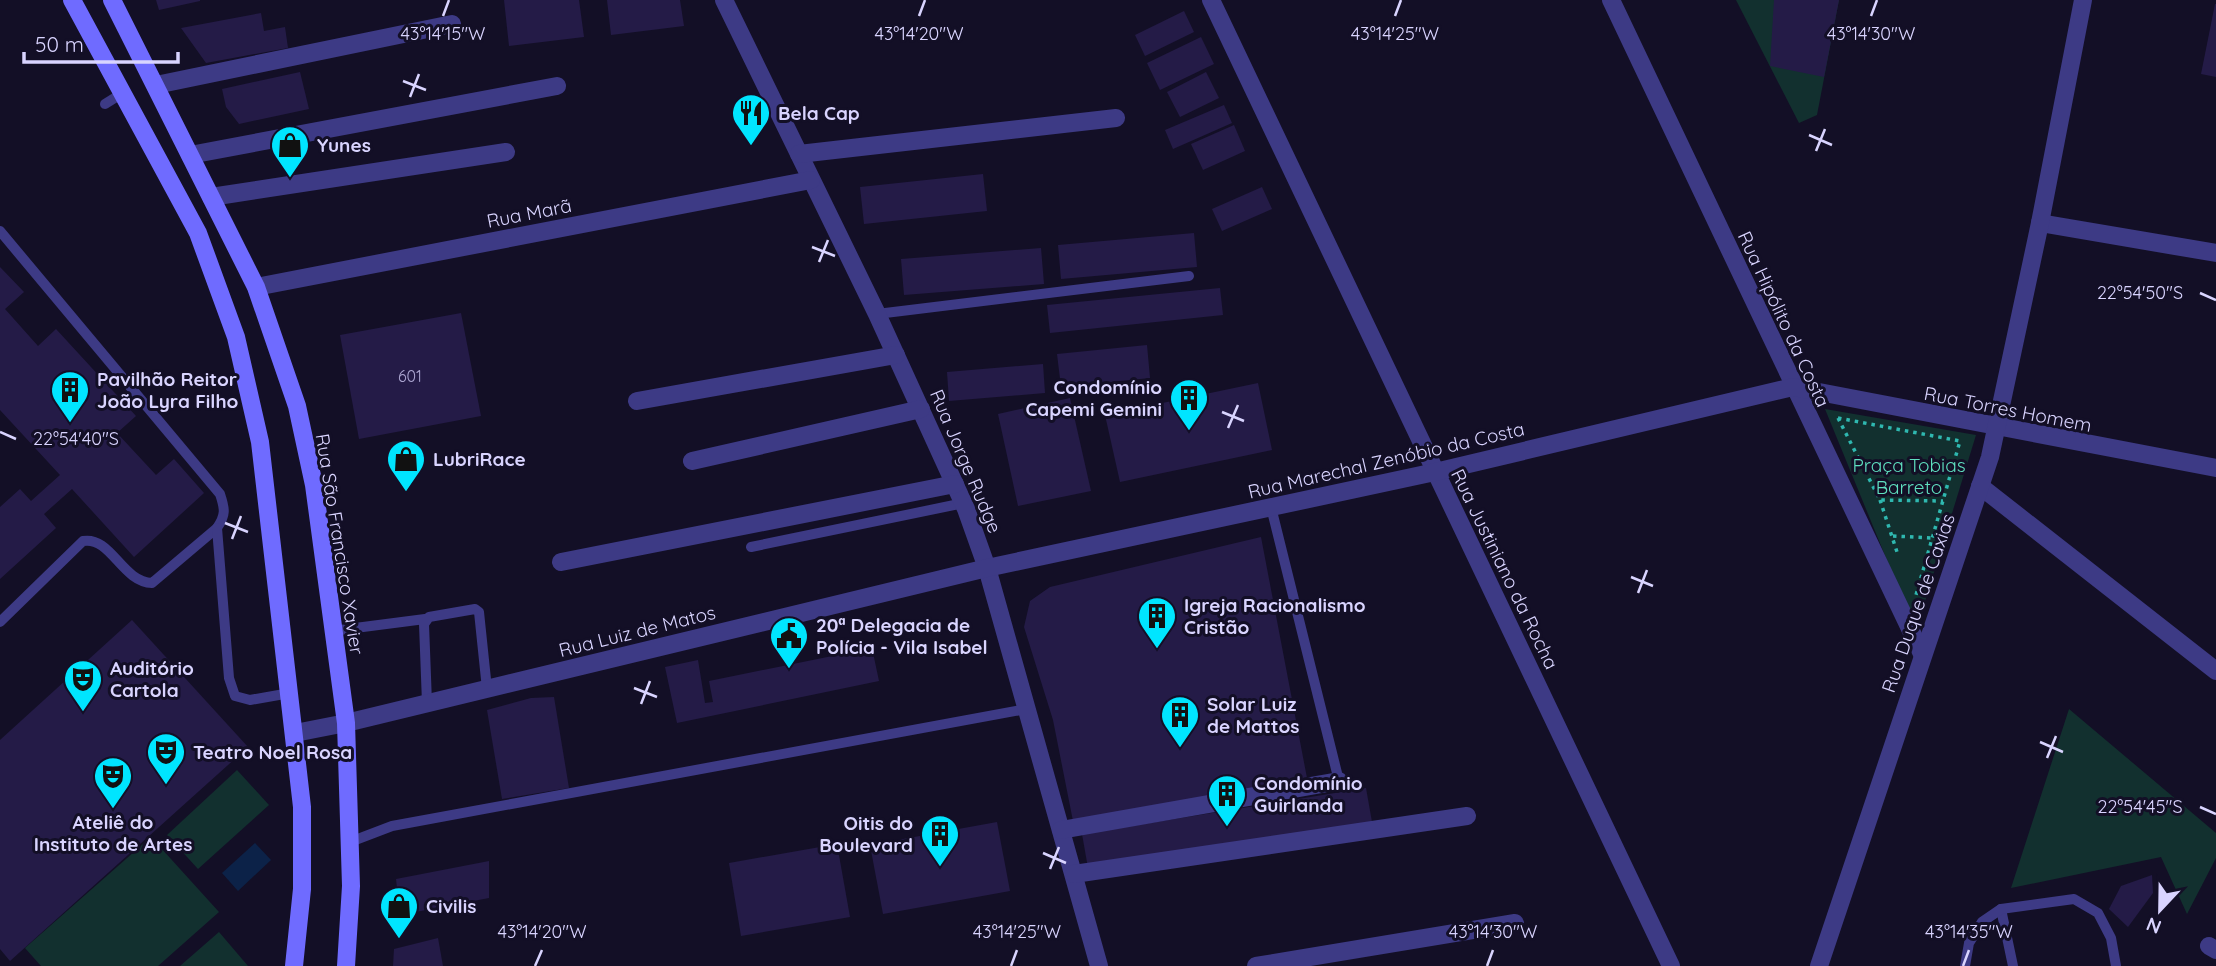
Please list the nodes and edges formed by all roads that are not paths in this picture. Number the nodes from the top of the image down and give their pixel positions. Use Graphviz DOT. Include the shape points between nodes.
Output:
graph roads {
  1 [pos="72,0"];
  2 [pos="112,0"];
  3 [pos="724,0"];
  4 [pos="1211,0"];
  5 [pos="1611,0"];
  6 [pos="2083,0"];
  7 [pos="452,23"];
  8 [pos="156,85"];
  9 [pos="557,86"];
  10 [pos="1116,118"];
  11 [pos="506,152"];
  12 [pos="799,154"];
  13 [pos="190,155"];
  14 [pos="811,180"];
  15 [pos="211,197"];
  16 [pos="2040,223"];
  17 [pos="0,231"];
  18 [pos="2216,253"];
  19 [pos="1189,276"];
  20 [pos="256,287"];
  21 [pos="877,314"];
  22 [pos="896,355"];
  23 [pos="1793,387"];
  24 [pos="637,401"];
  25 [pos="921,409"];
  26 [pos="1997,429"];
  27 [pos="692,461"];
  28 [pos="2216,468"];
  29 [pos="1434,472"];
  30 [pos="955,484"];
  31 [pos="1980,486"];
  32 [pos="964,502"];
  33 [pos="1271,508"];
  34 [pos="217,528"];
  35 [pos="751,547"];
  36 [pos="561,562"];
  37 [pos="987,568"];
  38 [pos="425,620"];
  39 [pos="0,622"];
  40 [pos="332,631"];
  41 [pos="1922,654"];
  42 [pos="2216,671"];
  43 [pos="487,689"];
  44 [pos="290,693"];
  45 [pos="427,703"];
  46 [pos="1026,709"];
  47 [pos="346,723"];
  48 [pos="295,733"];
  49 [pos="1339,781"];
  50 [pos="1467,816"];
  51 [pos="1061,830"];
  52 [pos="350,842"];
  53 [pos="1074,874"];
  54 [pos="2001,909"];
  55 [pos="1516,923"];
  56 [pos="293,966"];
  57 [pos="346,966"];
  58 [pos="1099,966"];
  59 [pos="1256,966"];
  60 [pos="1671,966"];
  61 [pos="1819,966"];
  62 [pos="1965,966"];
  63 [pos="2013,966"];
  64 [pos="2116,966"];
  1 -- 44 [label="main road" via="113,99 198,233 236,337 260,442"];
  2 -- 8 [label="main road, Rua São Francisco Xavier"];
  3 -- 12 [label="street, Rua Jorge Rudge"];
  4 -- 29 [label="street, Rua Justiniano da Rocha"];
  5 -- 23 [label="street, Rua Hipólito da Costa"];
  6 -- 16 [label="street, Rua Duque de Caxias"];
  7 -- 8 [label="street"];
  8 -- 13 [label="main road, Rua São Francisco Xavier"];
  9 -- 13 [label="street"];
  10 -- 12 [label="street"];
  11 -- 15 [label="street"];
  12 -- 14 [label="street, Rua Jorge Rudge"];
  13 -- 15 [label="main road, Rua São Francisco Xavier"];
  14 -- 20 [label="street, Rua Marã"];
  14 -- 21 [label="street, Rua Jorge Rudge"];
  15 -- 20 [label="main road, Rua São Francisco Xavier"];
  16 -- 18 [label="street"];
  16 -- 26 [label="street, Rua Duque de Caxias"];
  17 -- 34 [label="lane" via="220,494 225,509"];
  19 -- 21 [label="lane"];
  20 -- 40 [label="main road, Rua São Francisco Xavier" via="297,406 314,485"];
  21 -- 22 [label="street, Rua Jorge Rudge"];
  22 -- 24 [label="street"];
  22 -- 25 [label="street, Rua Jorge Rudge"];
  23 -- 26 [label="street, Rua Torres Homem"];
  23 -- 29 [label="street, Rua Marechal Zenóbio da Costa"];
  23 -- 41 [label="street, Rua Hipólito da Costa"];
  25 -- 27 [label="street"];
  25 -- 30 [label="street, Rua Jorge Rudge"];
  26 -- 28 [label="street, Rua Torres Homem"];
  26 -- 31 [label="street, Rua Duque de Caxias"];
  29 -- 33 [label="street, Rua Marechal Zenóbio da Costa"];
  29 -- 60 [label="street, Rua Justiniano da Rocha" via="1455,507"];
  30 -- 32 [label="street, Rua Jorge Rudge"];
  30 -- 36 [label="street"];
  31 -- 41 [label="street, Rua Duque de Caxias"];
  31 -- 42 [label="street"];
  32 -- 35 [label="lane"];
  32 -- 37 [label="street, Rua Jorge Rudge"];
  33 -- 37 [label="street, Rua Marechal Zenóbio da Costa"];
  33 -- 49 [label="lane"];
  34 -- 39 [label="lane" via="152,583 135,579 100,544 83,541"];
  34 -- 44 [label="lane" via="229,678 235,696 250,700"];
  37 -- 43 [label="street, Rua Luiz de Matos"];
  37 -- 46 [label="street, Rua Jorge Rudge"];
  38 -- 40 [label="lane"];
  38 -- 43 [label="lane" via="480,612"];
  38 -- 45 [label="lane"];
  40 -- 47 [label="main road, Rua São Francisco Xavier"];
  41 -- 61 [label="street, Rua Duque de Caxias"];
  43 -- 45 [label="street, Rua Luiz de Matos"];
  44 -- 48 [label="main road"];
  45 -- 47 [label="street, Rua Luiz de Matos"];
  46 -- 51 [label="street, Rua Jorge Rudge"];
  46 -- 52 [label="lane" via="392,826"];
  47 -- 48 [label="street, Rua Luiz de Matos"];
  47 -- 52 [label="main road, Rua São Francisco Xavier"];
  48 -- 56 [label="main road" via="303,862"];
  49 -- 51 [label="street"];
  50 -- 53 [label="street"];
  51 -- 53 [label="street, Rua Jorge Rudge"];
  52 -- 57 [label="main road, Rua São Francisco Xavier"];
  53 -- 58 [label="street, Rua Jorge Rudge"];
  54 -- 62 [label="lane" via="1982,922 1969,943"];
  54 -- 63 [label="lane"];
  54 -- 64 [label="lane" via="2074,899 2098,912 2111,938"];
  55 -- 59 [label="street"];
}
